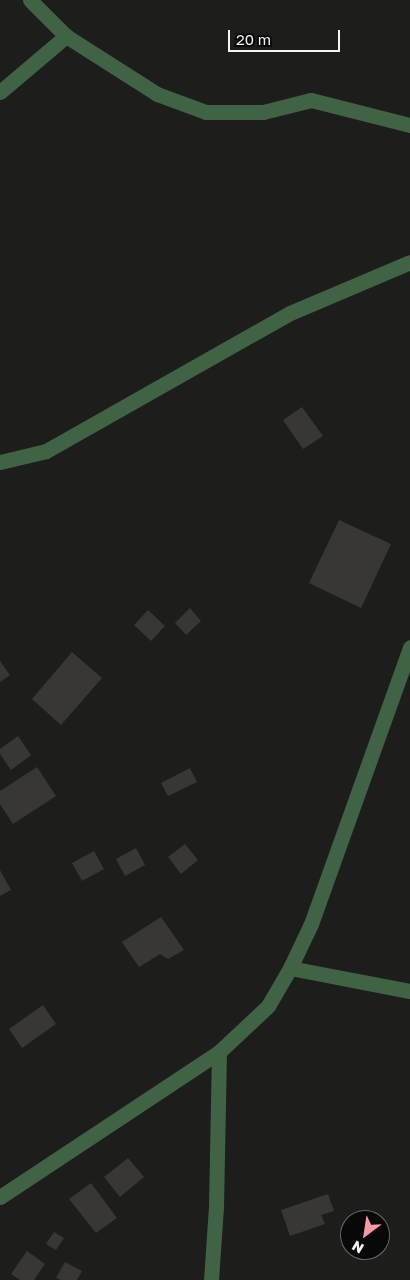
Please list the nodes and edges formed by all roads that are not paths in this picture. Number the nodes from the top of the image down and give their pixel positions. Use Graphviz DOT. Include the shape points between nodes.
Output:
graph roads {
  1 [pos="30,0"];
  2 [pos="66,36"];
  3 [pos="0,92"];
  4 [pos="410,125"];
  5 [pos="410,262"];
  6 [pos="0,462"];
  7 [pos="410,647"];
  8 [pos="290,968"];
  9 [pos="410,992"];
  10 [pos="219,1052"];
  11 [pos="0,1197"];
  12 [pos="211,1280"];
  1 -- 2 [label="street"];
  2 -- 3 [label="street"];
  2 -- 4 [label="street" via="157,94 206,112 263,112 311,100"];
  5 -- 6 [label="street" via="290,313 46,450"];
  7 -- 8 [label="street" via="311,924"];
  8 -- 9 [label="street"];
  8 -- 10 [label="street" via="268,1006"];
  10 -- 11 [label="street"];
  10 -- 12 [label="street"];
}
